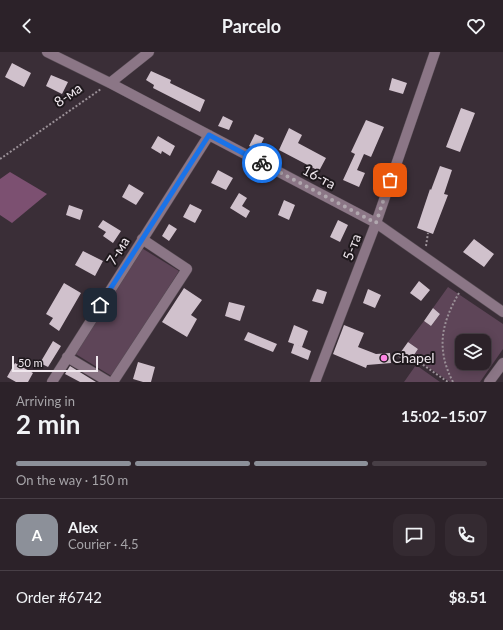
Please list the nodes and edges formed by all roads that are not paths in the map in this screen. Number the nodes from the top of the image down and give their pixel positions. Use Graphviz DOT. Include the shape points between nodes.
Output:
graph roads {
  1 [pos="47,52"];
  2 [pos="149,52"];
  3 [pos="434,52"];
  4 [pos="110,83"];
  5 [pos="209,135"];
  6 [pos="376,223"];
  7 [pos="142,240"];
  8 [pos="503,312"];
  9 [pos="67,357"];
  10 [pos="503,363"];
  11 [pos="52,382"];
  12 [pos="109,382"];
  13 [pos="114,382"];
  14 [pos="315,382"];
  15 [pos="489,382"];
  1 -- 4 [label="street, 16-та"];
  2 -- 4 [label="street"];
  3 -- 6 [label="street, 5-та"];
  4 -- 5 [label="street, 16-та"];
  5 -- 6 [label="street, 16-та"];
  5 -- 7 [label="street, 7-ма"];
  6 -- 8 [label="street, 16-та"];
  6 -- 14 [label="street, 5-та"];
  7 -- 9 [label="street, 7-ма"];
  7 -- 13 [label="street" via="187,269"];
  9 -- 11 [label="street, 7-ма"];
  9 -- 12 [label="street"];
  10 -- 15 [label="street"];
}
